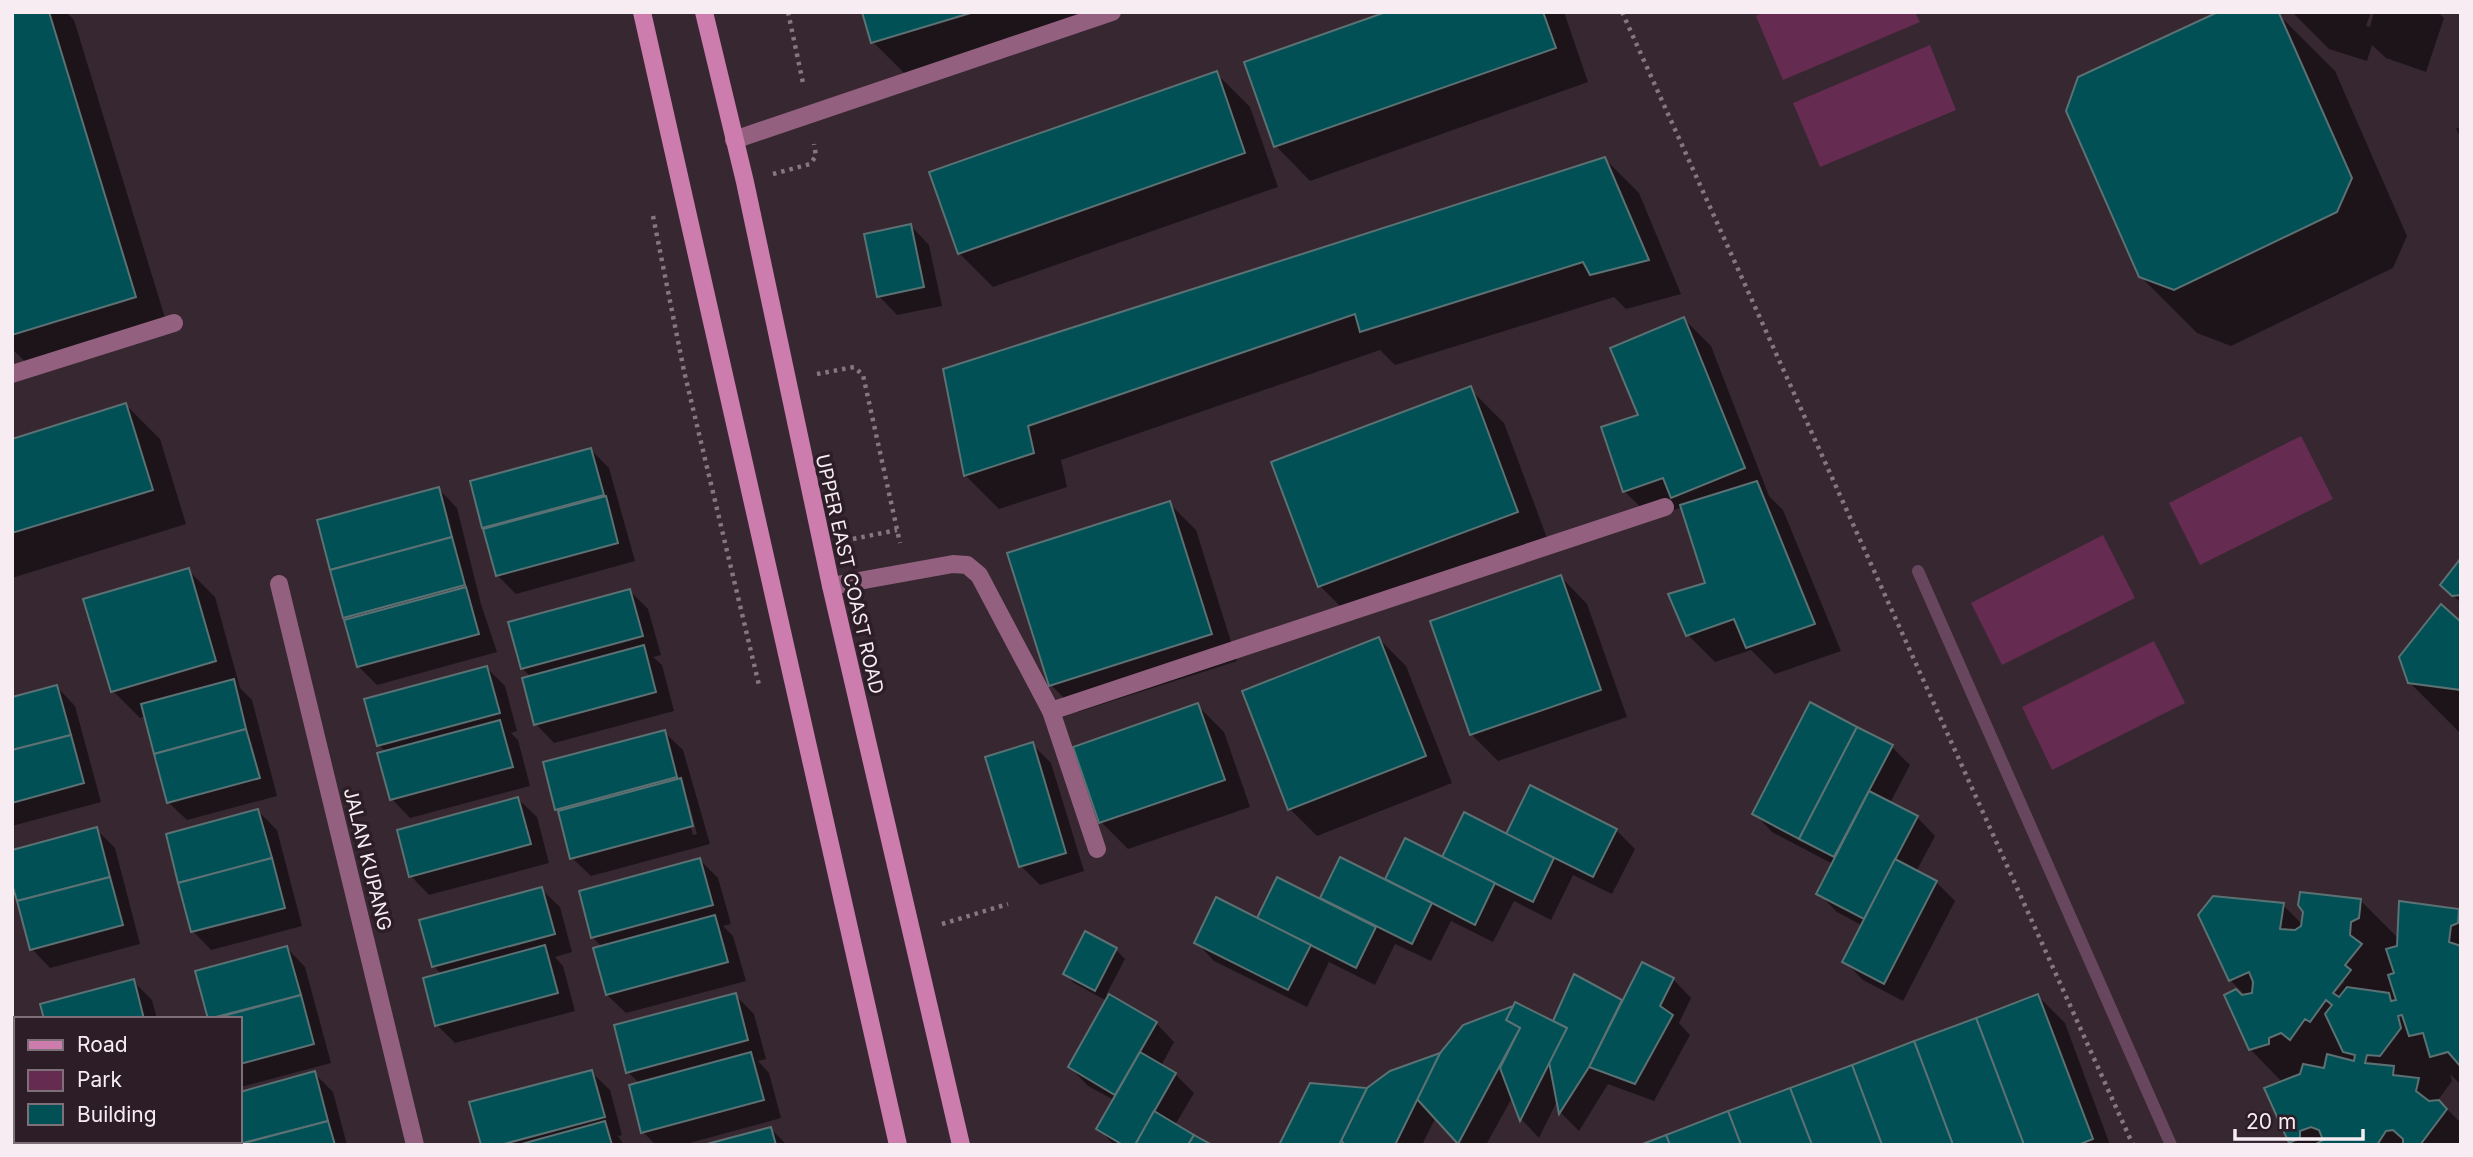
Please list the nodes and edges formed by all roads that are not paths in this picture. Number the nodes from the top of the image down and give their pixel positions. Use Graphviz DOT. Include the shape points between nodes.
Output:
graph roads {
  1 [pos="642,12"];
  2 [pos="704,12"];
  3 [pos="1112,12"];
  4 [pos="734,140"];
  5 [pos="174,323"];
  6 [pos="12,374"];
  7 [pos="1665,507"];
  8 [pos="279,584"];
  9 [pos="831,586"];
  10 [pos="1051,711"];
  11 [pos="1097,849"];
  12 [pos="415,1145"];
  13 [pos="898,1145"];
  14 [pos="961,1145"];
  1 -- 13 [label="main road"];
  2 -- 4 [label="main road, UPPER EAST COAST ROAD"];
  3 -- 4 [label="street"];
  4 -- 9 [label="main road, UPPER EAST COAST ROAD"];
  5 -- 6 [label="street"];
  7 -- 10 [label="street"];
  8 -- 12 [label="street, JALAN KUPANG"];
  9 -- 10 [label="street" via="967,565 979,575"];
  9 -- 14 [label="main road, UPPER EAST COAST ROAD"];
  10 -- 11 [label="street"];
}
